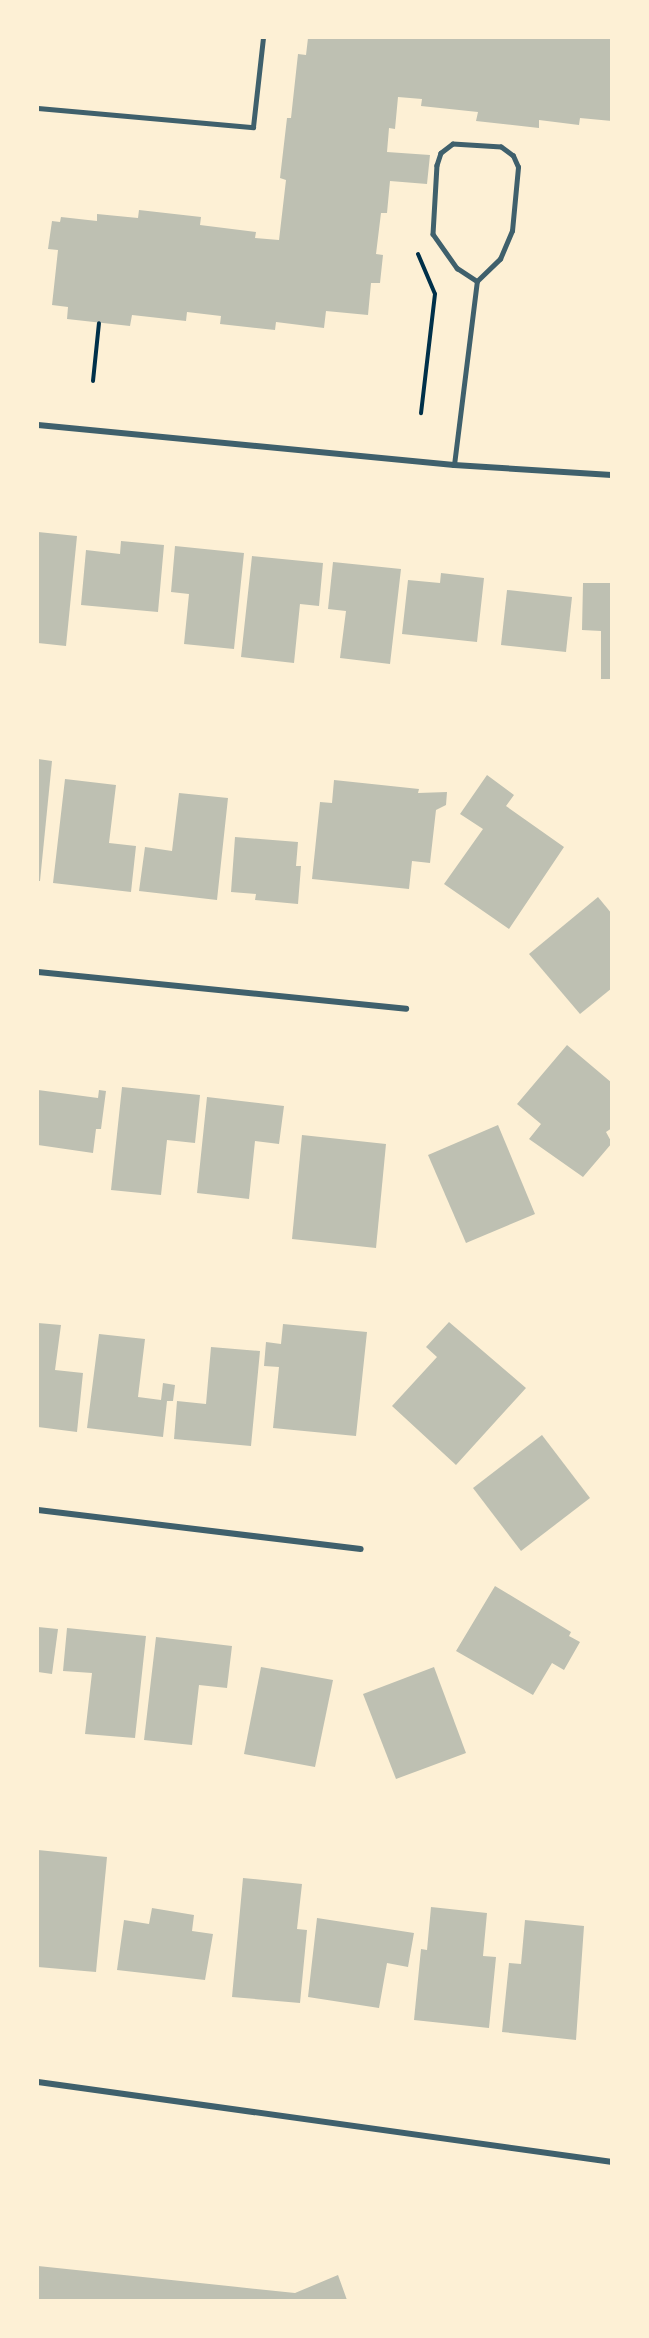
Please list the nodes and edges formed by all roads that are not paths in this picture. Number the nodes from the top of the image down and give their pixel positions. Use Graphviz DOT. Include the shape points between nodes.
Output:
graph roads {
  1 [pos="263,38"];
  2 [pos="38,108"];
  3 [pos="477,281"];
  4 [pos="38,425"];
  5 [pos="454,465"];
  6 [pos="612,475"];
  7 [pos="38,972"];
  8 [pos="406,1009"];
  9 [pos="38,1510"];
  10 [pos="361,1549"];
  11 [pos="38,2082"];
  12 [pos="612,2162"];
  1 -- 2 [label="lane" via="253,127"];
  3 -- 3 [label="lane" via="500,259 512,231 518,167 513,156 501,147 453,144 441,153 437,165 433,234 457,268"];
  3 -- 5 [label="lane"];
  4 -- 5 [label="street"];
  5 -- 6 [label="street"];
  7 -- 8 [label="street"];
  9 -- 10 [label="street"];
  11 -- 12 [label="street"];
}
